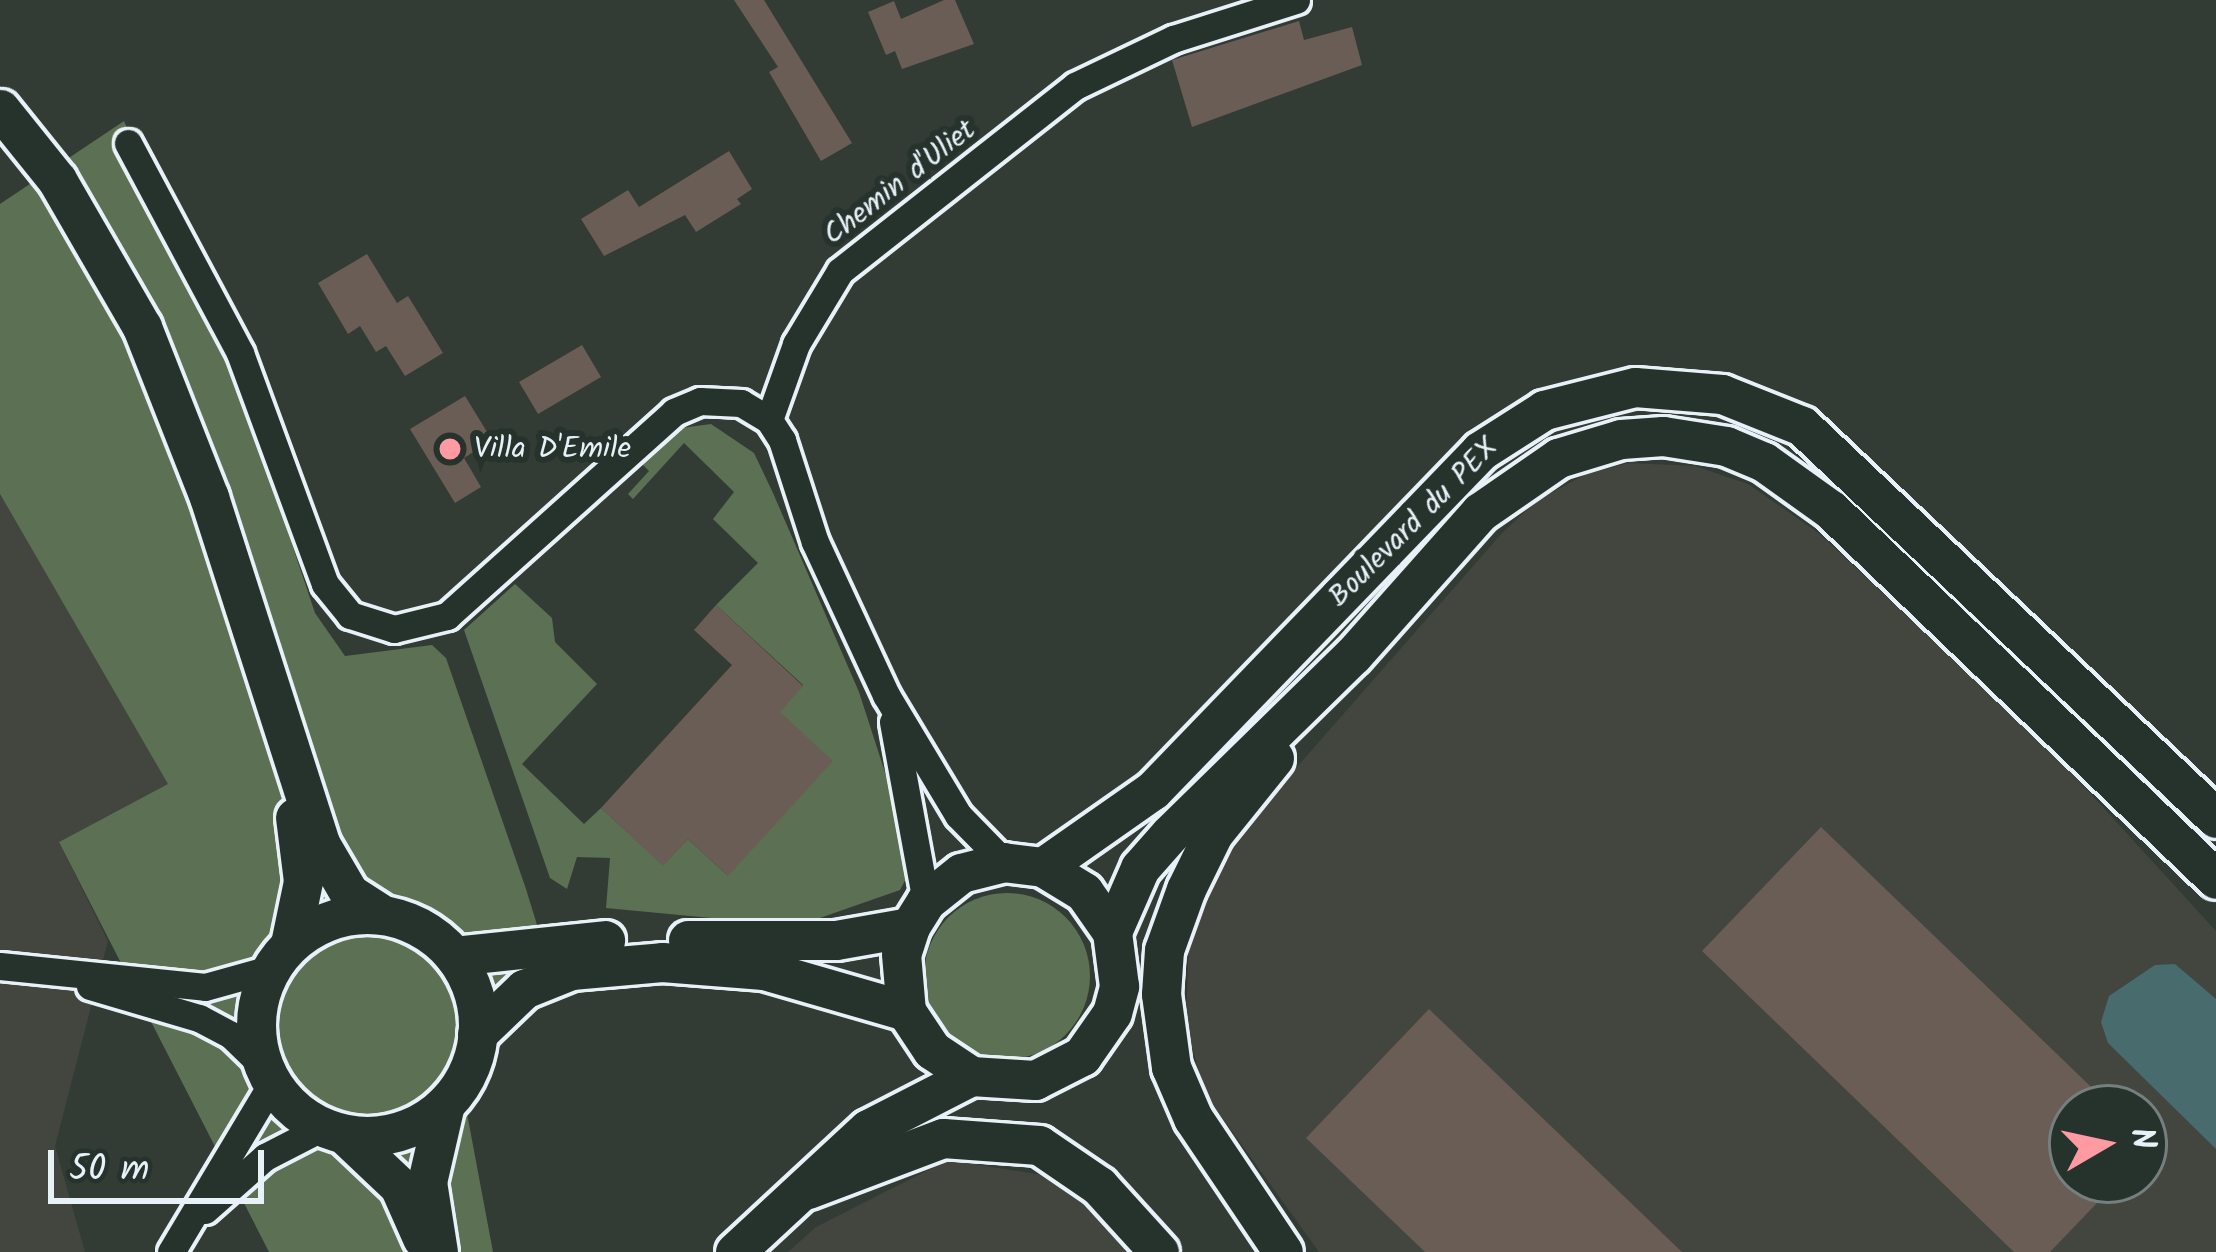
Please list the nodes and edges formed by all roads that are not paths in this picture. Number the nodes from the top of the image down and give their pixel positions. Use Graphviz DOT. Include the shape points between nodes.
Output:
graph roads {
  1 [pos="1296,0"];
  2 [pos="0,109"];
  3 [pos="128,143"];
  4 [pos="769,420"];
  5 [pos="1353,655"];
  6 [pos="886,694"];
  7 [pos="288,758"];
  8 [pos="2216,818"];
  9 [pos="1023,865"];
  10 [pos="2216,879"];
  11 [pos="382,914"];
  12 [pos="918,914"];
  13 [pos="1112,932"];
  14 [pos="280,956"];
  15 [pos="454,956"];
  16 [pos="0,966"];
  17 [pos="69,977"];
  18 [pos="907,1011"];
  19 [pos="477,1034"];
  20 [pos="268,1075"];
  21 [pos="970,1076"];
  22 [pos="445,1104"];
  23 [pos="334,1130"];
  24 [pos="808,1190"];
  25 [pos="192,1219"];
  26 [pos="171,1252"];
  27 [pos="428,1252"];
  28 [pos="438,1252"];
  29 [pos="735,1252"];
  30 [pos="1159,1252"];
  31 [pos="1283,1252"];
  1 -- 4 [label="street, Chemin d'Uliet" via="1173,39 1089,77 840,271 796,344"];
  2 -- 7 [label="main road" via="57,180 142,327 209,497"];
  3 -- 4 [label="street" via="240,352 325,584 350,614 394,629 447,616 674,412 723,401"];
  4 -- 6 [label="street"];
  5 -- 10 [label="main road, Boulevard du PEX" via="1480,512 1558,458 1621,439 1726,446 1831,510"];
  5 -- 13 [label="main road, Boulevard du PEX" via="1267,732 1140,868"];
  5 -- 31 [label="main road" via="1213,834 1164,950 1171,1067 1192,1118"];
  6 -- 9 [label="street" via="958,815"];
  6 -- 12 [label="street"];
  7 -- 11 [label="main road" via="336,873"];
  7 -- 14 [label="main road" via="303,881"];
  8 -- 9 [label="main road, Boulevard du PEX" via="1802,426 1722,394 1635,387 1544,410 1480,452 1153,790"];
  9 -- 12 [label="main road" via="962,873"];
  9 -- 13 [label="main road" via="1084,892"];
  11 -- 14 [label="main road" via="317,924"];
  11 -- 15 [label="main road" via="409,922"];
  12 -- 15 [label="main road" via="836,940 610,940"];
  12 -- 18 [label="main road" via="901,954"];
  13 -- 21 [label="main road" via="1119,986 1100,1036 1082,1056 1035,1080"];
  14 -- 17 [label="street" via="205,987"];
  14 -- 20 [label="main road" via="258,1001"];
  15 -- 19 [label="main road" via="468,980"];
  16 -- 17 [label="street"];
  17 -- 20 [label="street" via="199,1018"];
  18 -- 19 [label="main road" via="764,970 605,963 524,989"];
  18 -- 21 [label="main road" via="932,1050"];
  19 -- 22 [label="main road" via="472,1060"];
  20 -- 23 [label="main road"];
  20 -- 25 [label="street"];
  21 -- 24 [label="main road" via="868,1129"];
  22 -- 23 [label="main road" via="398,1132"];
  22 -- 28 [label="main road" via="427,1182"];
  23 -- 25 [label="street" via="265,1157"];
  23 -- 27 [label="main road" via="399,1186"];
  24 -- 29 [label="main road"];
  24 -- 30 [label="main road" via="943,1138 1040,1145 1100,1186"];
  25 -- 26 [label="street"];
}
